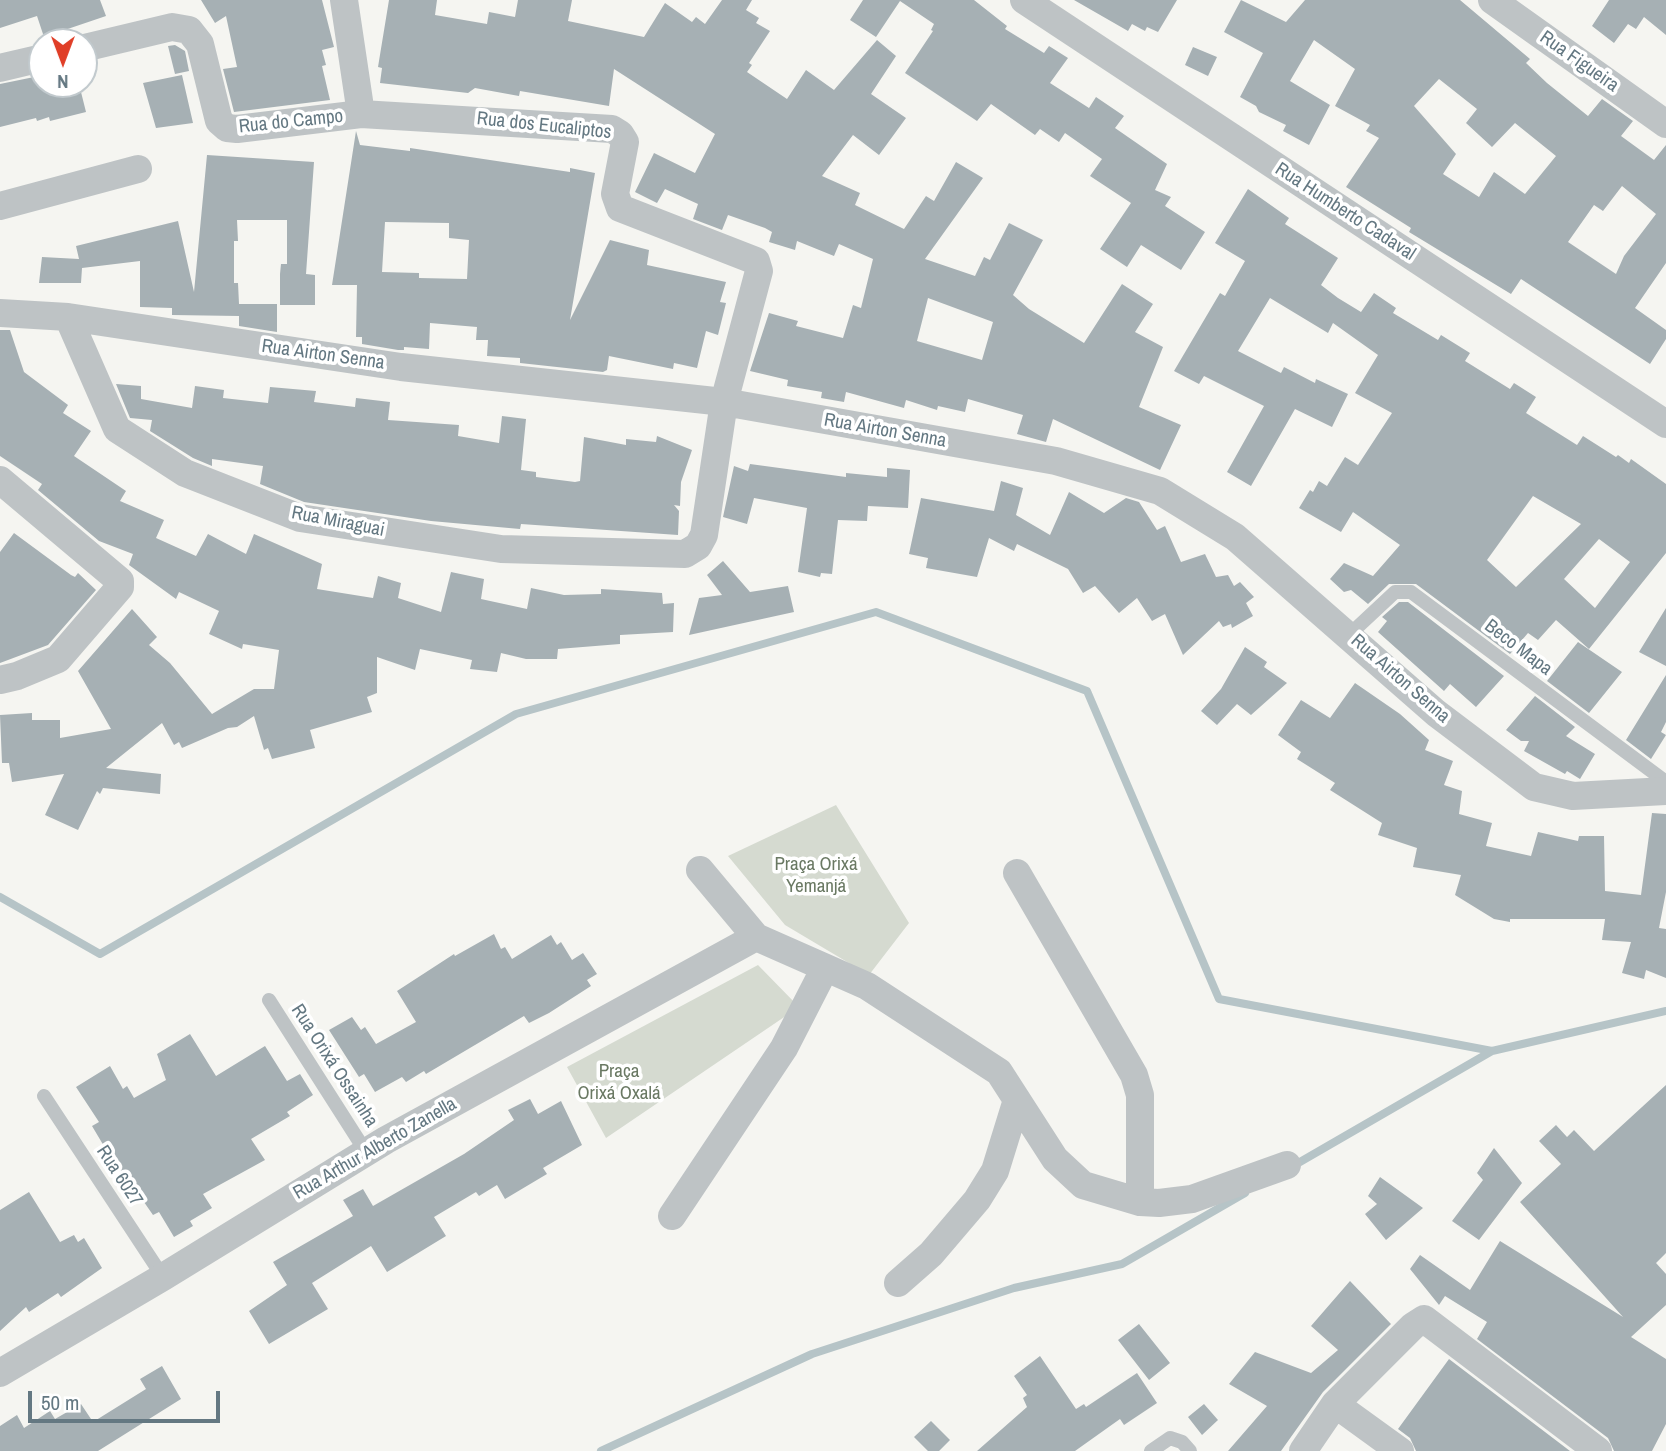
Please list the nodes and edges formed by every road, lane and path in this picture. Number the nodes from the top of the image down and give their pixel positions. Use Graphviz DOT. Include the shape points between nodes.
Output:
graph roads {
  1 [pos="344,0"];
  2 [pos="1024,0"];
  3 [pos="1492,0"];
  4 [pos="98,45"];
  5 [pos="28,61"];
  6 [pos="0,68"];
  7 [pos="360,114"];
  8 [pos="1666,124"];
  9 [pos="138,169"];
  10 [pos="0,206"];
  11 [pos="0,313"];
  12 [pos="68,317"];
  13 [pos="724,402"];
  14 [pos="1666,424"];
  15 [pos="0,480"];
  16 [pos="698,546"];
  17 [pos="1349,635"];
  18 [pos="0,680"];
  19 [pos="1666,782"];
  20 [pos="1666,792"];
  21 [pos="700,870"];
  22 [pos="1017,873"];
  23 [pos="756,937"];
  24 [pos="825,968"];
  25 [pos="269,1000"];
  26 [pos="44,1096"];
  27 [pos="1017,1100"];
  28 [pos="366,1152"];
  29 [pos="1287,1165"];
  30 [pos="1140,1202"];
  31 [pos="673,1216"];
  32 [pos="163,1277"];
  33 [pos="898,1283"];
  34 [pos="0,1373"];
  35 [pos="1335,1404"];
  36 [pos="1151,1451"];
  37 [pos="1191,1451"];
  38 [pos="1303,1451"];
  39 [pos="1400,1451"];
  40 [pos="1598,1451"];
  1 -- 7 [label="street"];
  2 -- 14 [label="street, Rua Humberto Cadaval"];
  3 -- 8 [label="street, Rua Figueira"];
  4 -- 7 [label="street, Rua do Campo" via="172,27 189,30 200,44 219,121 226,128"];
  5 -- 6 [label="street"];
  7 -- 13 [label="street, Rua dos Eucaliptos" via="587,127 621,134 625,142 615,194 621,208 756,261 759,282"];
  9 -- 10 [label="street"];
  11 -- 12 [label="street, Rua Airton Senna"];
  12 -- 13 [label="street, Rua Airton Senna" via="401,367"];
  12 -- 16 [label="street, Rua Miraguai" via="117,429 185,473 300,518 501,549 685,554"];
  13 -- 16 [label="street, Rua dos Eucaliptos" via="704,535"];
  13 -- 17 [label="street, Rua Airton Senna" via="1056,461 1160,491 1235,537"];
  15 -- 18 [label="street" via="120,581 120,587 58,659"];
  17 -- 19 [label="lane, Beco Mapa" via="1395,592 1411,592"];
  17 -- 20 [label="street, Rua Airton Senna" via="1436,713 1534,787 1573,796"];
  21 -- 23 [label="street"];
  22 -- 30 [label="street" via="1134,1075 1140,1095"];
  23 -- 24 [label="street"];
  23 -- 28 [label="street, Rua Arthur Alberto Zanella"];
  24 -- 27 [label="street" via="867,986 999,1072"];
  24 -- 31 [label="street" via="784,1048"];
  25 -- 28 [label="lane, Rua Orixá Ossainha"];
  26 -- 32 [label="lane, Rua 6027"];
  27 -- 30 [label="street" via="1055,1160 1083,1185"];
  27 -- 33 [label="street" via="995,1171 977,1200 931,1254"];
  28 -- 32 [label="street, Rua Arthur Alberto Zanella"];
  29 -- 30 [label="street" via="1192,1199"];
  32 -- 34 [label="street, Rua Arthur Alberto Zanella"];
  35 -- 38 [label="street"];
  35 -- 39 [label="street"];
  35 -- 40 [label="street" via="1424,1319"];
  36 -- 37 [label="lane" via="1170,1438"];
}
